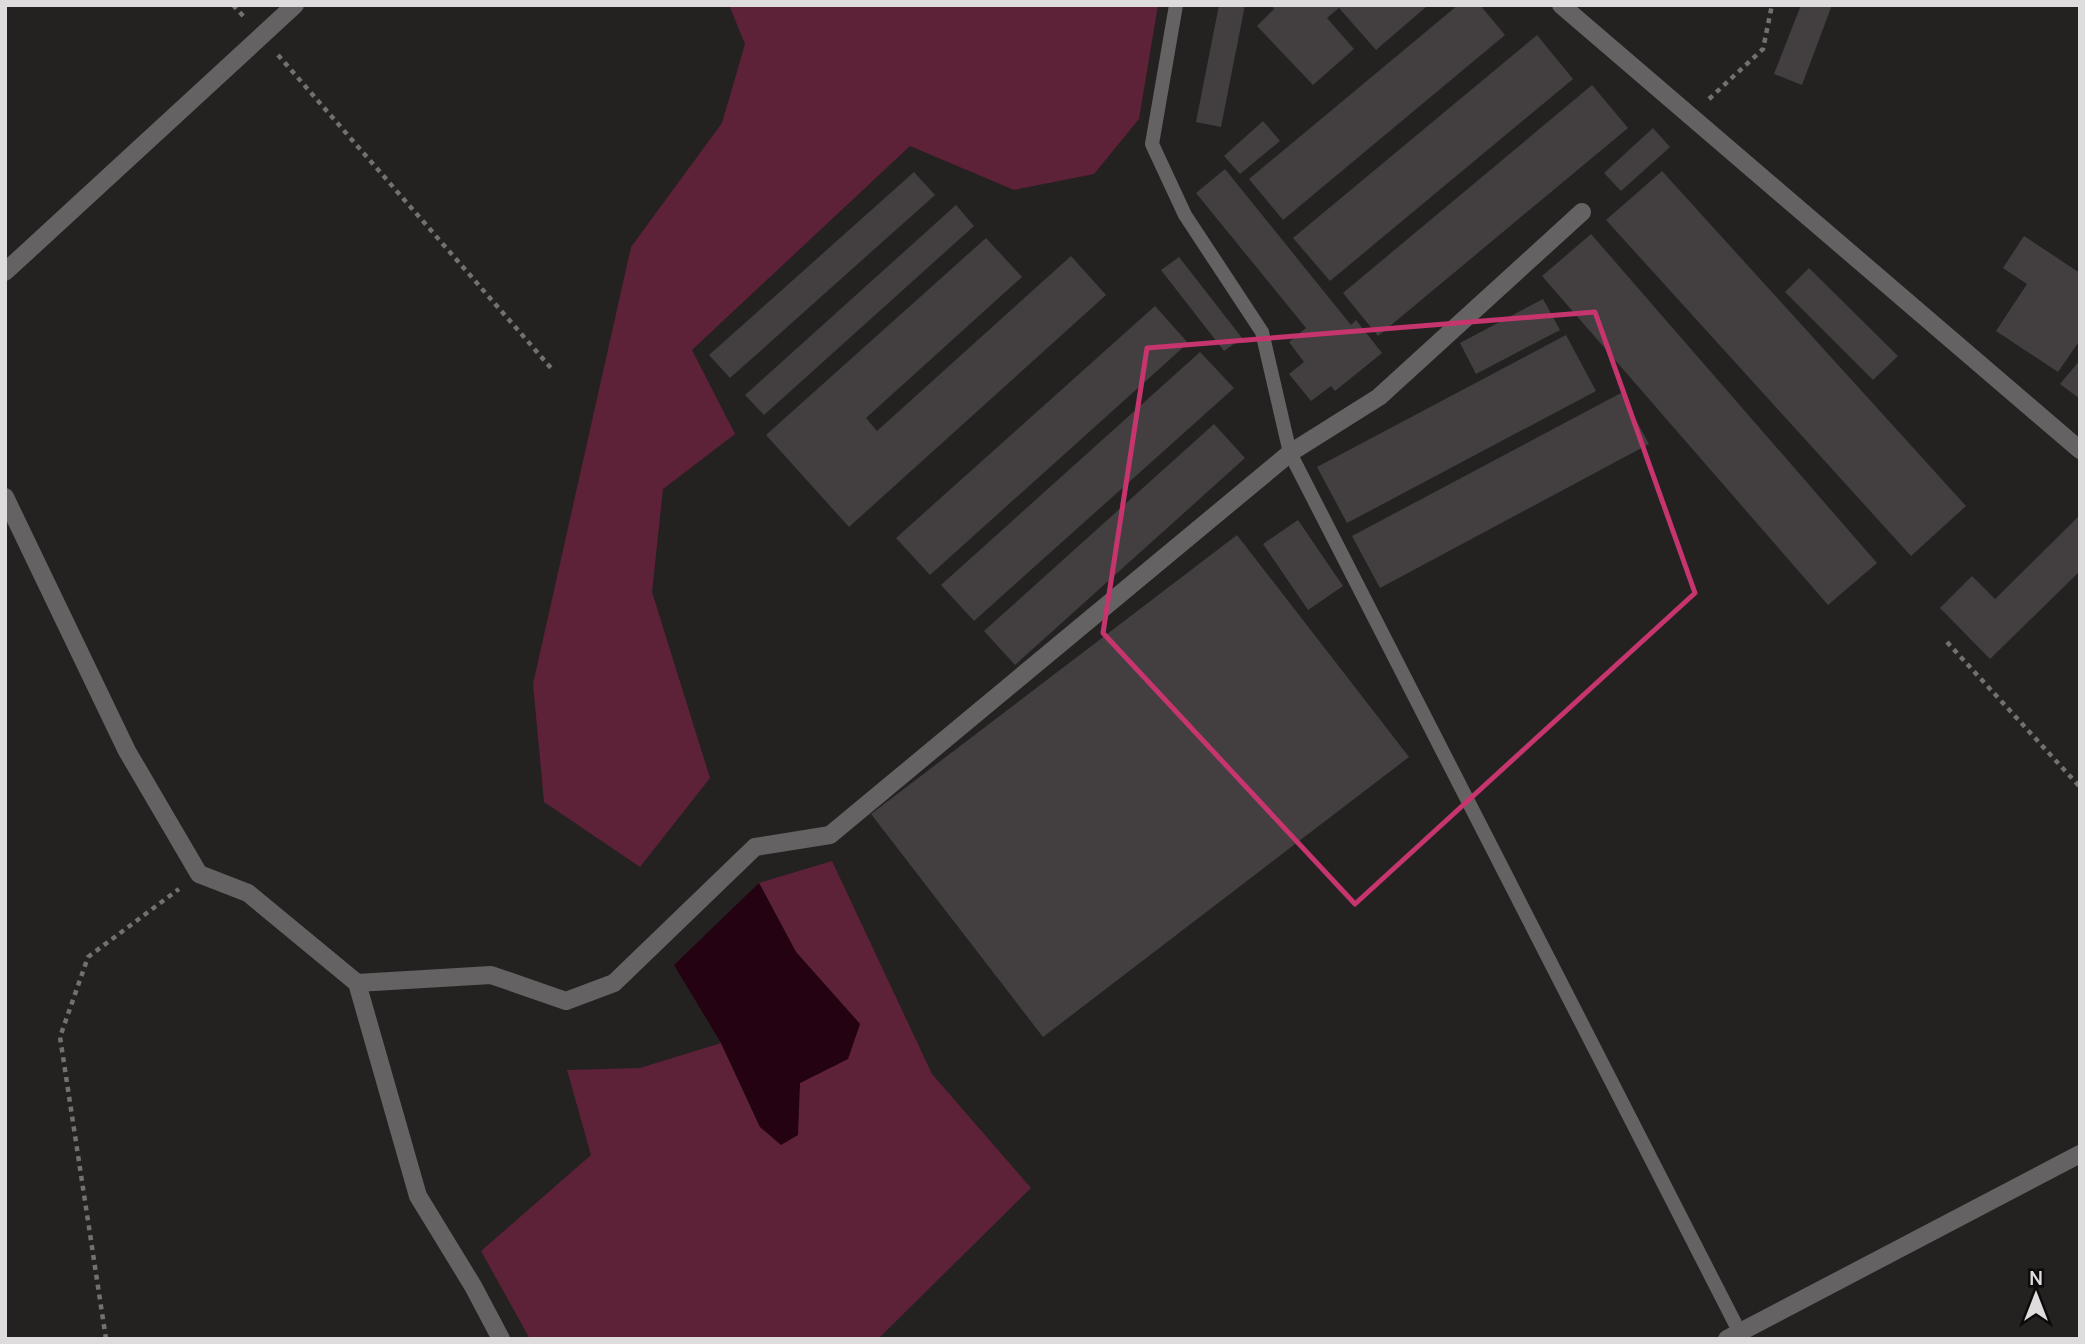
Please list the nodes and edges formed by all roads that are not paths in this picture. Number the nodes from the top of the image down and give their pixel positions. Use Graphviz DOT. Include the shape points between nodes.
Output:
graph roads {
  1 [pos="295,5"];
  2 [pos="1176,5"];
  3 [pos="1561,5"];
  4 [pos="1583,212"];
  5 [pos="5,272"];
  6 [pos="2080,450"];
  7 [pos="1290,453"];
  8 [pos="5,497"];
  9 [pos="357,983"];
  10 [pos="2080,1154"];
  11 [pos="1733,1335"];
  12 [pos="501,1339"];
  1 -- 5 [label="street"];
  2 -- 7 [label="lane" via="1152,144 1185,215 1262,332"];
  3 -- 6 [label="street"];
  4 -- 7 [label="street" via="1379,397"];
  7 -- 9 [label="street" via="830,835 755,847 614,983 566,1001 491,975"];
  7 -- 11 [label="lane"];
  8 -- 9 [label="street" via="127,751 199,874 248,893"];
  9 -- 12 [label="street" via="418,1196"];
  10 -- 11 [label="street"];
}
